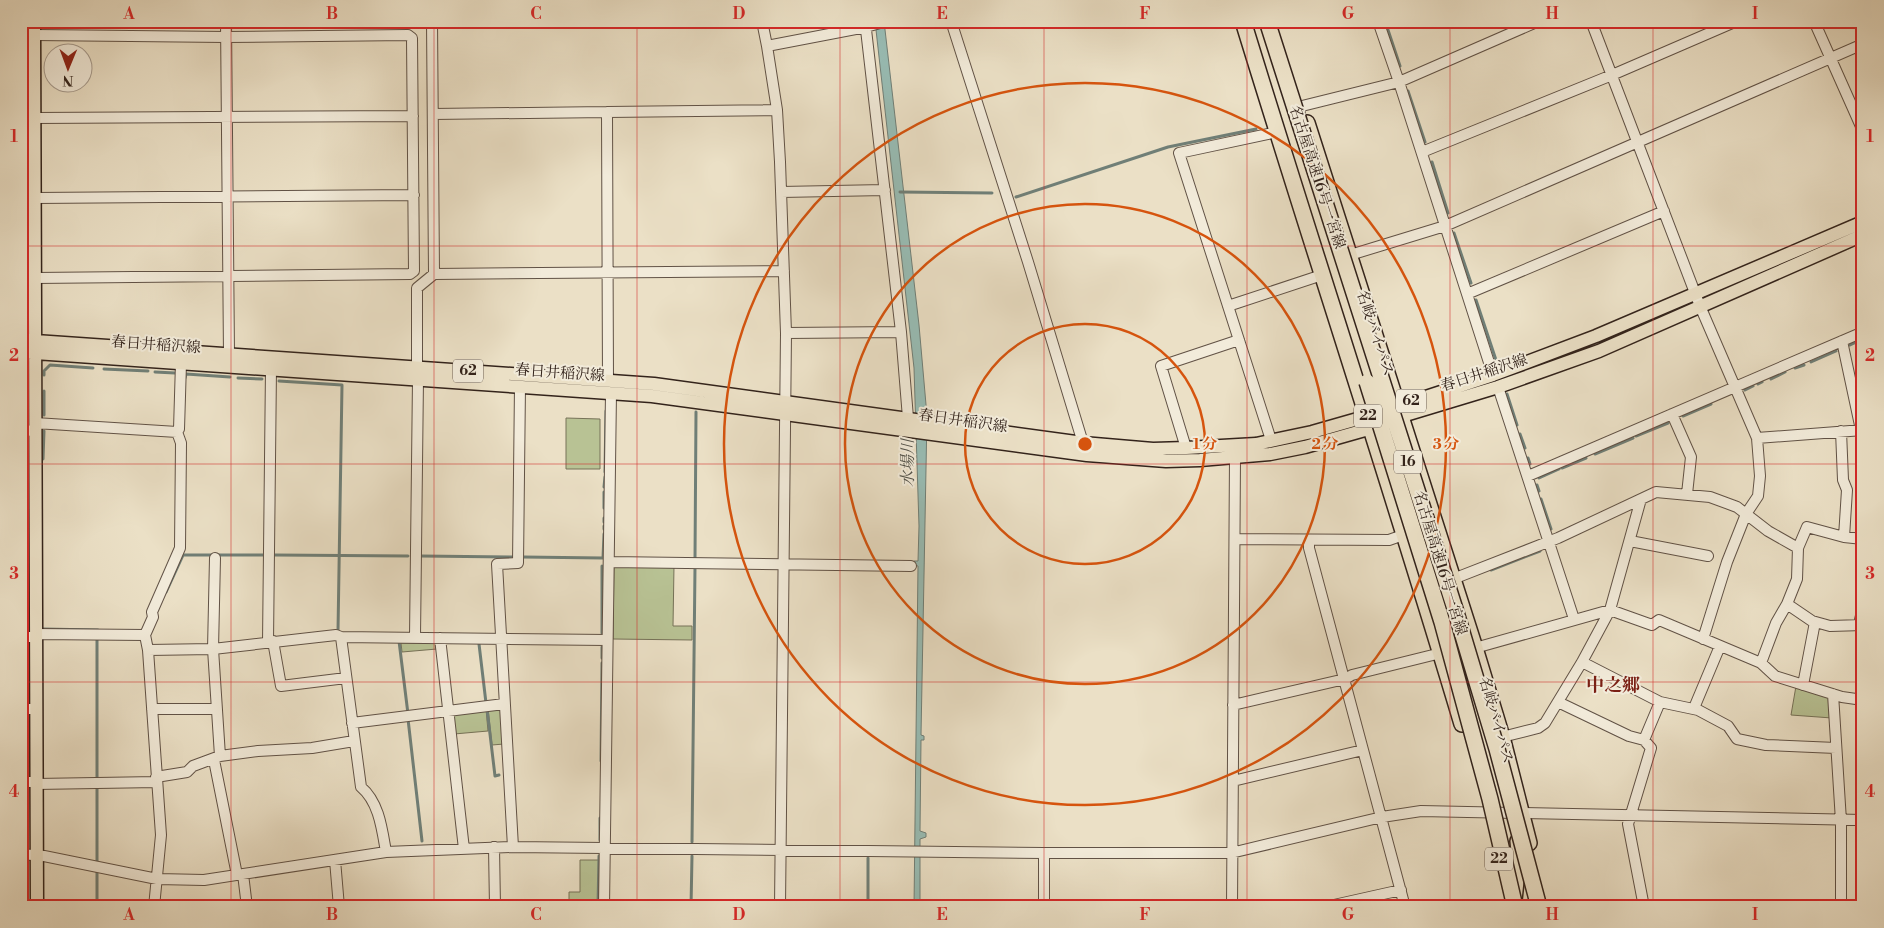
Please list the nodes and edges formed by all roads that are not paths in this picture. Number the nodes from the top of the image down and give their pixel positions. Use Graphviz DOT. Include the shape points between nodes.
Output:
graph roads {
  1 [pos="34,21"];
  2 [pos="226,21"];
  3 [pos="432,21"];
  4 [pos="762,21"];
  5 [pos="887,21"];
  6 [pos="951,21"];
  7 [pos="1243,21"];
  8 [pos="1249,21"];
  9 [pos="1267,21"];
  10 [pos="1274,21"];
  11 [pos="1378,21"];
  12 [pos="1539,21"];
  13 [pos="1591,21"];
  14 [pos="1737,21"];
  15 [pos="1814,21"];
  16 [pos="868,25"];
  17 [pos="35,35"];
  18 [pos="226,36"];
  19 [pos="1863,44"];
  20 [pos="768,46"];
  21 [pos="1830,58"];
  22 [pos="1612,75"];
  23 [pos="21,82"];
  24 [pos="1399,82"];
  25 [pos="35,83"];
  26 [pos="1302,106"];
  27 [pos="777,110"];
  28 [pos="607,112"];
  29 [pos="433,114"];
  30 [pos="413,116"];
  31 [pos="226,117"];
  32 [pos="34,118"];
  33 [pos="1862,126"];
  34 [pos="1277,132"];
  35 [pos="28,137"];
  36 [pos="1637,142"];
  37 [pos="1422,152"];
  38 [pos="885,190"];
  39 [pos="781,192"];
  40 [pos="414,195"];
  41 [pos="227,197"];
  42 [pos="35,198"];
  43 [pos="1664,211"];
  44 [pos="1863,222"];
  45 [pos="1445,226"];
  46 [pos="1863,235"];
  47 [pos="1350,255"];
  48 [pos="784,271"];
  49 [pos="609,273"];
  50 [pos="434,274"];
  51 [pos="1322,275"];
  52 [pos="228,276"];
  53 [pos="35,278"];
  54 [pos="1695,293"];
  55 [pos="1467,294"];
  56 [pos="1228,306"];
  57 [pos="1700,306"];
  58 [pos="901,332"];
  59 [pos="1863,332"];
  60 [pos="786,333"];
  61 [pos="21,340"];
  62 [pos="1239,340"];
  63 [pos="1842,341"];
  64 [pos="35,347"];
  65 [pos="21,352"];
  66 [pos="228,354"];
  67 [pos="180,363"];
  68 [pos="270,369"];
  69 [pos="417,373"];
  70 [pos="1495,381"];
  71 [pos="520,386"];
  72 [pos="610,387"];
  73 [pos="1734,387"];
  74 [pos="786,408"];
  75 [pos="1400,411"];
  76 [pos="1672,414"];
  77 [pos="1370,422"];
  78 [pos="911,423"];
  79 [pos="35,427"];
  80 [pos="933,428"];
  81 [pos="21,430"];
  82 [pos="1862,430"];
  83 [pos="1841,431"];
  84 [pos="177,432"];
  85 [pos="1757,438"];
  86 [pos="1271,440"];
  87 [pos="1083,443"];
  88 [pos="1186,448"];
  89 [pos="1235,458"];
  90 [pos="1528,476"];
  91 [pos="1687,494"];
  92 [pos="1641,499"];
  93 [pos="1746,514"];
  94 [pos="1406,534"];
  95 [pos="1844,537"];
  96 [pos="1235,539"];
  97 [pos="1863,539"];
  98 [pos="1309,540"];
  99 [pos="1548,540"];
  100 [pos="1630,541"];
  101 [pos="1798,548"];
  102 [pos="1708,556"];
  103 [pos="215,558"];
  104 [pos="608,562"];
  105 [pos="784,565"];
  106 [pos="911,566"];
  107 [pos="1453,578"];
  108 [pos="1787,604"];
  109 [pos="1863,607"];
  110 [pos="1610,610"];
  111 [pos="1574,619"];
  112 [pos="1815,622"];
  113 [pos="1861,624"];
  114 [pos="36,635"];
  115 [pos="145,635"];
  116 [pos="21,637"];
  117 [pos="341,637"];
  118 [pos="415,637"];
  119 [pos="440,638"];
  120 [pos="501,638"];
  121 [pos="1703,639"];
  122 [pos="607,640"];
  123 [pos="270,641"];
  124 [pos="1720,646"];
  125 [pos="1475,648"];
  126 [pos="213,649"];
  127 [pos="148,650"];
  128 [pos="1441,653"];
  129 [pos="1582,662"];
  130 [pos="1761,663"];
  131 [pos="346,678"];
  132 [pos="1344,679"];
  133 [pos="1803,685"];
  134 [pos="1833,694"];
  135 [pos="1863,700"];
  136 [pos="1558,702"];
  137 [pos="1660,702"];
  138 [pos="504,704"];
  139 [pos="1233,705"];
  140 [pos="21,708"];
  141 [pos="217,708"];
  142 [pos="1694,708"];
  143 [pos="36,709"];
  144 [pos="152,709"];
  145 [pos="447,710"];
  146 [pos="352,723"];
  147 [pos="1502,737"];
  148 [pos="1644,740"];
  149 [pos="354,741"];
  150 [pos="1836,748"];
  151 [pos="1363,750"];
  152 [pos="1507,757"];
  153 [pos="217,758"];
  154 [pos="157,780"];
  155 [pos="1233,781"];
  156 [pos="21,782"];
  157 [pos="36,783"];
  158 [pos="1488,811"];
  159 [pos="1522,813"];
  160 [pos="1630,814"];
  161 [pos="1382,817"];
  162 [pos="1863,820"];
  163 [pos="1841,821"];
  164 [pos="513,847"];
  165 [pos="494,848"];
  166 [pos="605,848"];
  167 [pos="464,849"];
  168 [pos="781,849"];
  169 [pos="386,852"];
  170 [pos="1044,853"];
  171 [pos="1231,853"];
  172 [pos="21,854"];
  173 [pos="36,855"];
  174 [pos="335,860"];
  175 [pos="240,874"];
  176 [pos="157,879"];
  177 [pos="1401,890"];
  178 [pos="37,907"];
  179 [pos="154,907"];
  180 [pos="247,907"];
  181 [pos="340,907"];
  182 [pos="495,907"];
  183 [pos="604,907"];
  184 [pos="780,907"];
  185 [pos="1044,907"];
  186 [pos="1232,907"];
  187 [pos="1325,907"];
  188 [pos="1405,907"];
  189 [pos="1510,907"];
  190 [pos="1514,907"];
  191 [pos="1538,907"];
  192 [pos="1544,907"];
  193 [pos="1644,907"];
  194 [pos="1841,907"];
  1 -- 17 [label="main road"];
  2 -- 18 [label="street"];
  3 -- 29 [label="street"];
  4 -- 20 [label="street"];
  5 -- 16 [label="street"];
  6 -- 87 [label="street"];
  7 -- 34 [label="highway, 22"];
  8 -- 190 [label="highway, 名古屋高速16号一宮線 / 16, bridge" via="1442,622 1490,799"];
  9 -- 191 [label="highway, 名古屋高速16号一宮線 / 16, bridge" via="1455,609 1497,749"];
  10 -- 26 [label="highway, 名岐バイパス / 22"];
  11 -- 24 [label="street"];
  12 -- 24 [label="street"];
  13 -- 22 [label="street"];
  14 -- 22 [label="street"];
  15 -- 21 [label="street"];
  16 -- 20 [label="street"];
  16 -- 38 [label="street"];
  17 -- 18 [label="street"];
  17 -- 25 [label="main road"];
  18 -- 30 [label="street" via="408,34 412,38"];
  18 -- 31 [label="street"];
  19 -- 21 [label="street"];
  20 -- 27 [label="street"];
  21 -- 33 [label="street"];
  21 -- 36 [label="street"];
  22 -- 36 [label="street"];
  22 -- 37 [label="street"];
  23 -- 25 [label="street"];
  24 -- 26 [label="street"];
  24 -- 37 [label="street"];
  25 -- 32 [label="main road"];
  26 -- 47 [label="highway, 名岐バイパス / 22"];
  27 -- 28 [label="street"];
  27 -- 39 [label="street"];
  28 -- 29 [label="street"];
  28 -- 49 [label="street"];
  29 -- 50 [label="street"];
  30 -- 31 [label="street"];
  30 -- 40 [label="street"];
  31 -- 32 [label="street"];
  31 -- 41 [label="street"];
  32 -- 35 [label="main road"];
  34 -- 51 [label="highway, 22"];
  34 -- 56 [label="street" via="1179,153"];
  35 -- 42 [label="main road"];
  36 -- 43 [label="street"];
  36 -- 45 [label="street"];
  37 -- 45 [label="street"];
  38 -- 39 [label="street"];
  38 -- 58 [label="street"];
  39 -- 48 [label="street"];
  40 -- 41 [label="street"];
  40 -- 52 [label="street" via="414,271 410,274"];
  41 -- 42 [label="street"];
  41 -- 52 [label="street"];
  42 -- 53 [label="main road"];
  43 -- 54 [label="street"];
  43 -- 55 [label="street"];
  44 -- 54 [label="main road, 春日井稲沢線 / 62"];
  45 -- 47 [label="street"];
  45 -- 55 [label="street"];
  46 -- 57 [label="main road, 春日井稲沢線 / 62"];
  47 -- 75 [label="highway, 名岐バイパス / 22"];
  48 -- 49 [label="street"];
  48 -- 60 [label="street"];
  49 -- 50 [label="street"];
  49 -- 72 [label="street"];
  50 -- 69 [label="street" via="417,288"];
  51 -- 56 [label="street"];
  51 -- 77 [label="highway, 22"];
  52 -- 53 [label="street"];
  52 -- 66 [label="street"];
  53 -- 64 [label="main road"];
  54 -- 57 [label="street"];
  54 -- 70 [label="main road, 春日井稲沢線 / 62"];
  55 -- 70 [label="street"];
  56 -- 62 [label="street"];
  57 -- 70 [label="main road, 春日井稲沢線 / 62" via="1599,351"];
  57 -- 73 [label="street"];
  58 -- 60 [label="street"];
  58 -- 78 [label="street"];
  59 -- 63 [label="street"];
  60 -- 74 [label="street"];
  61 -- 64 [label="main road, 春日井稲沢線 / 62"];
  62 -- 86 [label="street"];
  62 -- 88 [label="street" via="1161,366"];
  63 -- 73 [label="street"];
  63 -- 82 [label="street"];
  64 -- 65 [label="main road, 春日井稲沢線 / 62"];
  64 -- 66 [label="main road, 春日井稲沢線 / 62"];
  64 -- 67 [label="main road, 春日井稲沢線 / 62"];
  64 -- 79 [label="main road"];
  66 -- 69 [label="main road, 春日井稲沢線 / 62"];
  67 -- 68 [label="main road, 春日井稲沢線 / 62"];
  67 -- 84 [label="street"];
  68 -- 69 [label="main road, 春日井稲沢線 / 62"];
  68 -- 123 [label="street"];
  69 -- 71 [label="main road, 春日井稲沢線 / 62"];
  69 -- 72 [label="main road, 春日井稲沢線 / 62"];
  69 -- 118 [label="street"];
  70 -- 75 [label="main road, 春日井稲沢線 / 62"];
  70 -- 90 [label="street"];
  71 -- 72 [label="main road, 春日井稲沢線 / 62"];
  71 -- 120 [label="street" via="518,563 497,564"];
  72 -- 74 [label="main road, 春日井稲沢線 / 62" via="698,401"];
  72 -- 104 [label="street"];
  73 -- 76 [label="street"];
  73 -- 85 [label="street"];
  74 -- 78 [label="main road, 春日井稲沢線 / 62"];
  74 -- 105 [label="street"];
  75 -- 77 [label="main road, 春日井稲沢線 / 62"];
  75 -- 107 [label="highway, 名岐バイパス / 22"];
  76 -- 90 [label="street"];
  76 -- 91 [label="street" via="1691,457"];
  77 -- 86 [label="main road, 春日井稲沢線 / 62"];
  77 -- 89 [label="main road, 春日井稲沢線 / 62" via="1305,447"];
  77 -- 94 [label="highway, 22"];
  78 -- 80 [label="main road, 春日井稲沢線 / 62"];
  79 -- 81 [label="street"];
  79 -- 84 [label="street"];
  79 -- 114 [label="main road"];
  80 -- 87 [label="main road, 春日井稲沢線 / 62"];
  80 -- 89 [label="main road, 春日井稲沢線 / 62" via="1087,455 1166,461"];
  82 -- 83 [label="street"];
  83 -- 85 [label="street"];
  83 -- 95 [label="street" via="1843,480 1847,490"];
  84 -- 115 [label="street" via="181,443 180,548"];
  85 -- 93 [label="street" via="1758,496"];
  86 -- 88 [label="main road, 春日井稲沢線 / 62" via="1256,444"];
  87 -- 88 [label="main road, 春日井稲沢線 / 62" via="1154,449"];
  89 -- 96 [label="street"];
  90 -- 99 [label="street"];
  91 -- 92 [label="street" via="1656,492"];
  91 -- 93 [label="street" via="1737,507"];
  92 -- 99 [label="street"];
  92 -- 100 [label="street"];
  93 -- 101 [label="street"];
  93 -- 121 [label="street"];
  94 -- 98 [label="street" via="1389,540"];
  94 -- 128 [label="highway, 22"];
  95 -- 97 [label="street"];
  95 -- 101 [label="street" via="1807,527"];
  96 -- 98 [label="street"];
  96 -- 139 [label="street"];
  98 -- 132 [label="street"];
  99 -- 107 [label="street"];
  99 -- 111 [label="street"];
  100 -- 102 [label="street"];
  100 -- 110 [label="street"];
  101 -- 108 [label="street" via="1798,578"];
  103 -- 126 [label="street"];
  104 -- 105 [label="street"];
  104 -- 122 [label="street"];
  105 -- 106 [label="street"];
  105 -- 168 [label="street"];
  107 -- 125 [label="highway, 名岐バイパス / 22"];
  108 -- 112 [label="street"];
  108 -- 130 [label="street"];
  109 -- 113 [label="street"];
  110 -- 111 [label="street"];
  110 -- 121 [label="street" via="1652,624 1659,620"];
  110 -- 129 [label="street"];
  111 -- 125 [label="street"];
  112 -- 113 [label="street" via="1830,626"];
  112 -- 133 [label="street"];
  114 -- 115 [label="street"];
  114 -- 116 [label="street"];
  114 -- 143 [label="main road"];
  115 -- 127 [label="street"];
  117 -- 118 [label="street"];
  117 -- 123 [label="street"];
  117 -- 131 [label="street"];
  118 -- 119 [label="street"];
  119 -- 120 [label="street"];
  119 -- 145 [label="street"];
  120 -- 122 [label="street"];
  120 -- 138 [label="street"];
  121 -- 124 [label="street"];
  122 -- 166 [label="street"];
  123 -- 126 [label="street"];
  123 -- 131 [label="street" via="281,686"];
  124 -- 130 [label="street"];
  124 -- 142 [label="street"];
  125 -- 147 [label="highway, 名岐バイパス / 22"];
  126 -- 127 [label="street"];
  126 -- 141 [label="street"];
  127 -- 144 [label="street"];
  128 -- 132 [label="street"];
  128 -- 158 [label="highway, 22"];
  129 -- 136 [label="street"];
  129 -- 137 [label="street"];
  130 -- 133 [label="street" via="1775,676"];
  131 -- 146 [label="street"];
  132 -- 139 [label="street"];
  132 -- 151 [label="street"];
  133 -- 134 [label="street"];
  134 -- 135 [label="street"];
  134 -- 150 [label="street"];
  136 -- 147 [label="street" via="1542,726"];
  136 -- 148 [label="street"];
  137 -- 142 [label="street"];
  137 -- 148 [label="street"];
  138 -- 145 [label="street"];
  138 -- 164 [label="street"];
  139 -- 155 [label="street"];
  140 -- 143 [label="street"];
  141 -- 144 [label="street"];
  141 -- 153 [label="street"];
  142 -- 150 [label="street" via="1728,726 1737,739 1784,747"];
  143 -- 157 [label="main road"];
  144 -- 154 [label="street"];
  145 -- 146 [label="street"];
  145 -- 167 [label="street"];
  146 -- 149 [label="street"];
  147 -- 152 [label="highway, 名岐バイパス / 22"];
  148 -- 160 [label="street" via="1651,748"];
  149 -- 153 [label="street"];
  149 -- 169 [label="street" via="360,787 380,820"];
  150 -- 163 [label="street"];
  151 -- 155 [label="street"];
  151 -- 161 [label="street"];
  152 -- 158 [label="highway" via="1504,797"];
  152 -- 159 [label="highway, 名岐バイパス / 22"];
  153 -- 154 [label="street" via="193,766 187,772"];
  153 -- 175 [label="street"];
  154 -- 157 [label="street"];
  154 -- 176 [label="street" via="161,835"];
  155 -- 171 [label="street"];
  156 -- 157 [label="street"];
  157 -- 173 [label="main road"];
  158 -- 159 [label="street"];
  158 -- 161 [label="street" via="1421,811"];
  158 -- 189 [label="highway, 22"];
  159 -- 160 [label="street"];
  159 -- 190 [label="highway" via="1516,826 1519,853"];
  159 -- 192 [label="highway, 名岐バイパス / 22"];
  160 -- 163 [label="street"];
  160 -- 193 [label="street" via="1628,824"];
  161 -- 171 [label="street"];
  161 -- 177 [label="street"];
  162 -- 163 [label="street"];
  163 -- 194 [label="street"];
  164 -- 165 [label="street"];
  164 -- 166 [label="street"];
  165 -- 167 [label="street"];
  165 -- 182 [label="street"];
  166 -- 168 [label="street"];
  166 -- 183 [label="street"];
  167 -- 169 [label="street"];
  168 -- 170 [label="street"];
  168 -- 184 [label="street"];
  169 -- 174 [label="street"];
  170 -- 171 [label="street"];
  170 -- 185 [label="street"];
  171 -- 186 [label="street"];
  172 -- 173 [label="street"];
  173 -- 176 [label="street"];
  173 -- 178 [label="main road"];
  174 -- 175 [label="street"];
  174 -- 181 [label="street"];
  175 -- 176 [label="street" via="204,880"];
  175 -- 180 [label="street"];
  176 -- 179 [label="street"];
  177 -- 187 [label="street"];
  177 -- 188 [label="street"];
}
